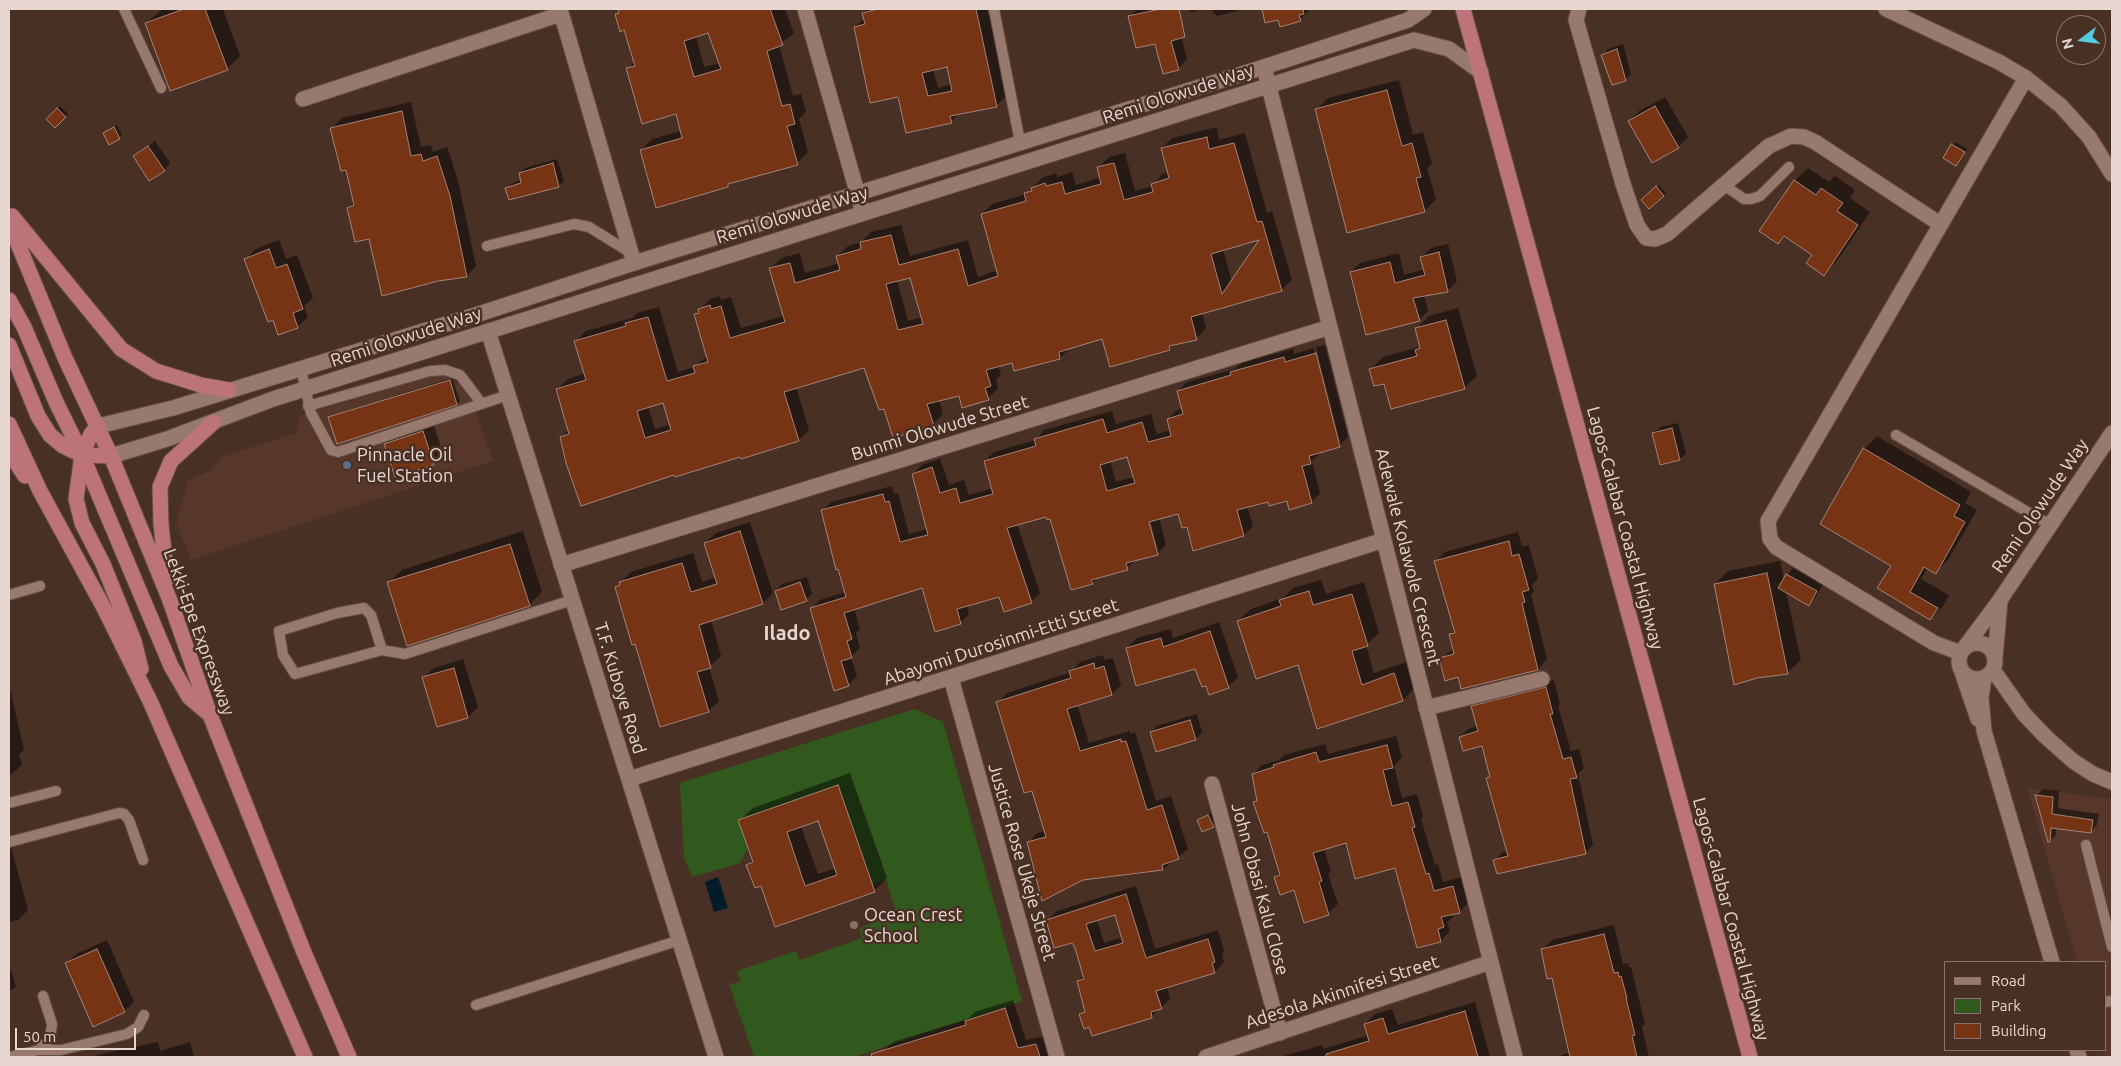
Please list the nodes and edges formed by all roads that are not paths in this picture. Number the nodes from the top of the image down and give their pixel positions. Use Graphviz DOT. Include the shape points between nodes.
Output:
graph roads {
  1 [pos="124,9"];
  2 [pos="806,9"];
  3 [pos="994,9"];
  4 [pos="1424,9"];
  5 [pos="1463,9"];
  6 [pos="1579,9"];
  7 [pos="1886,9"];
  8 [pos="561,11"];
  9 [pos="1264,67"];
  10 [pos="1481,72"];
  11 [pos="2026,78"];
  12 [pos="1269,85"];
  13 [pos="161,88"];
  14 [pos="303,99"];
  15 [pos="1020,142"];
  16 [pos="1789,167"];
  17 [pos="2112,174"];
  18 [pos="1724,185"];
  19 [pos="858,193"];
  20 [pos="9,212"];
  21 [pos="863,213"];
  22 [pos="9,222"];
  23 [pos="1940,224"];
  24 [pos="487,246"];
  25 [pos="633,258"];
  26 [pos="9,300"];
  27 [pos="1330,327"];
  28 [pos="488,331"];
  29 [pos="9,345"];
  30 [pos="301,370"];
  31 [pos="229,390"];
  32 [pos="304,390"];
  33 [pos="508,395"];
  34 [pos="482,404"];
  35 [pos="308,406"];
  36 [pos="214,422"];
  37 [pos="9,424"];
  38 [pos="98,426"];
  39 [pos="2112,433"];
  40 [pos="1896,435"];
  41 [pos="9,452"];
  42 [pos="82,455"];
  43 [pos="111,456"];
  44 [pos="2050,525"];
  45 [pos="58,527"];
  46 [pos="1384,540"];
  47 [pos="561,565"];
  48 [pos="40,586"];
  49 [pos="9,595"];
  50 [pos="169,598"];
  51 [pos="572,600"];
  52 [pos="2000,600"];
  53 [pos="382,650"];
  54 [pos="1962,655"];
  55 [pos="1990,669"];
  56 [pos="951,678"];
  57 [pos="1542,679"];
  58 [pos="150,701"];
  59 [pos="1426,708"];
  60 [pos="210,715"];
  61 [pos="1984,731"];
  62 [pos="629,779"];
  63 [pos="2112,782"];
  64 [pos="1212,784"];
  65 [pos="56,791"];
  66 [pos="9,803"];
  67 [pos="9,842"];
  68 [pos="2086,845"];
  69 [pos="143,860"];
  70 [pos="680,940"];
  71 [pos="2112,947"];
  72 [pos="2052,961"];
  73 [pos="1490,962"];
  74 [pos="42,996"];
  75 [pos="476,1005"];
  76 [pos="144,1015"];
  77 [pos="1280,1033"];
  78 [pos="39,1050"];
  79 [pos="9,1057"];
  80 [pos="305,1057"];
  81 [pos="348,1057"];
  82 [pos="716,1057"];
  83 [pos="1057,1057"];
  84 [pos="1206,1057"];
  85 [pos="1515,1057"];
  86 [pos="1750,1057"];
  1 -- 13 [label="lane"];
  2 -- 19 [label="street"];
  3 -- 15 [label="lane"];
  4 -- 9 [label="street, Remi Olowude Way" via="1408,20"];
  5 -- 10 [label="highway, Lagos-Calabar Coastal Highway"];
  6 -- 18 [label="street" via="1576,20 1623,184 1637,225 1646,238 1667,234"];
  7 -- 11 [label="street"];
  8 -- 14 [label="street"];
  8 -- 25 [label="street"];
  9 -- 12 [label="street, Adewale Kolawole Crescent"];
  9 -- 15 [label="street, Remi Olowude Way"];
  10 -- 12 [label="street, Remi Olowude Way" via="1449,49 1414,40"];
  10 -- 86 [label="highway, Lagos-Calabar Coastal Highway"];
  11 -- 17 [label="street" via="2061,106 2089,137"];
  11 -- 23 [label="street"];
  12 -- 21 [label="street, Remi Olowude Way"];
  12 -- 27 [label="street, Adewale Kolawole Crescent"];
  15 -- 19 [label="street, Remi Olowude Way"];
  16 -- 18 [label="lane" via="1760,196 1751,200 1744,199"];
  18 -- 23 [label="street" via="1769,146 1791,136 1804,137"];
  19 -- 21 [label="street"];
  19 -- 25 [label="street, Remi Olowude Way"];
  20 -- 31 [label="highway" via="122,349 156,370 201,385"];
  21 -- 28 [label="street, Remi Olowude Way"];
  22 -- 38 [label="highway, Lekki-Epe Expressway" via="65,358"];
  23 -- 54 [label="street" via="1774,508 1767,530 1770,540 1785,553 1934,644"];
  24 -- 25 [label="lane" via="574,224 589,227"];
  25 -- 30 [label="street, Remi Olowude Way"];
  26 -- 42 [label="highway"];
  27 -- 46 [label="street, Adewale Kolawole Crescent"];
  27 -- 47 [label="street, Bunmi Olowude Street"];
  28 -- 32 [label="street, Remi Olowude Way"];
  28 -- 33 [label="street, T.F. Kuboye Road"];
  29 -- 42 [label="highway" via="38,416 50,435"];
  30 -- 31 [label="street, Remi Olowude Way"];
  30 -- 32 [label="lane"];
  31 -- 38 [label="street, Remi Olowude Way" via="173,408"];
  32 -- 35 [label="lane"];
  32 -- 36 [label="street, Remi Olowude Way"];
  33 -- 34 [label="lane"];
  33 -- 47 [label="street, T.F. Kuboye Road"];
  34 -- 35 [label="lane" via="460,375 446,370 430,371"];
  34 -- 35 [label="lane" via="338,452 331,450"];
  36 -- 43 [label="street, Remi Olowude Way"];
  36 -- 50 [label="highway" via="171,461 160,487"];
  37 -- 45 [label="highway"];
  38 -- 42 [label="highway"];
  38 -- 43 [label="highway, Lekki-Epe Expressway"];
  39 -- 44 [label="street, Remi Olowude Way"];
  40 -- 44 [label="lane"];
  41 -- 45 [label="highway"];
  42 -- 43 [label="highway"];
  42 -- 58 [label="highway" via="76,499 82,523 103,564 134,641"];
  42 -- 60 [label="highway" via="171,666 189,696"];
  43 -- 50 [label="highway, Lekki-Epe Expressway"];
  44 -- 52 [label="street, Remi Olowude Way"];
  45 -- 58 [label="highway" via="104,608"];
  46 -- 56 [label="street, Abayomi Durosinmi-Etti Street"];
  46 -- 59 [label="street, Adewale Kolawole Crescent"];
  47 -- 51 [label="street, T.F. Kuboye Road"];
  48 -- 49 [label="lane"];
  50 -- 60 [label="highway, Lekki-Epe Expressway"];
  51 -- 53 [label="lane" via="405,654"];
  51 -- 62 [label="street, T.F. Kuboye Road"];
  52 -- 54 [label="street, Remi Olowude Way"];
  52 -- 55 [label="street"];
  53 -- 53 [label="lane" via="295,674 283,655 279,631 364,608 371,615"];
  54 -- 55 [label="street" via="1966,675 1971,678"];
  54 -- 55 [label="street" via="1970,644 1985,644 1990,648"];
  54 -- 61 [label="street" via="1973,707"];
  55 -- 61 [label="street" via="1981,697"];
  55 -- 63 [label="street" via="2046,737 2073,761"];
  56 -- 62 [label="street, Abayomi Durosinmi-Etti Street"];
  56 -- 83 [label="street, Justice Rose Ukeje Street"];
  57 -- 59 [label="street"];
  58 -- 80 [label="highway"];
  59 -- 73 [label="street, Adewale Kolawole Crescent"];
  60 -- 81 [label="highway, Lekki-Epe Expressway"];
  61 -- 72 [label="street"];
  62 -- 70 [label="street, T.F. Kuboye Road"];
  64 -- 77 [label="street, John Obasi Kalu Close"];
  65 -- 66 [label="lane"];
  67 -- 69 [label="lane" via="119,812 128,820"];
  68 -- 71 [label="lane"];
  70 -- 75 [label="lane"];
  70 -- 82 [label="street, T.F. Kuboye Road"];
  73 -- 77 [label="street, Adesola Akinnifesi Street"];
  73 -- 85 [label="street, Adewale Kolawole Crescent"];
  74 -- 78 [label="lane" via="52,1024 50,1039"];
  76 -- 78 [label="lane" via="138,1027 126,1034 61,1050"];
  77 -- 84 [label="street, Adesola Akinnifesi Street"];
  78 -- 79 [label="lane"];
}
